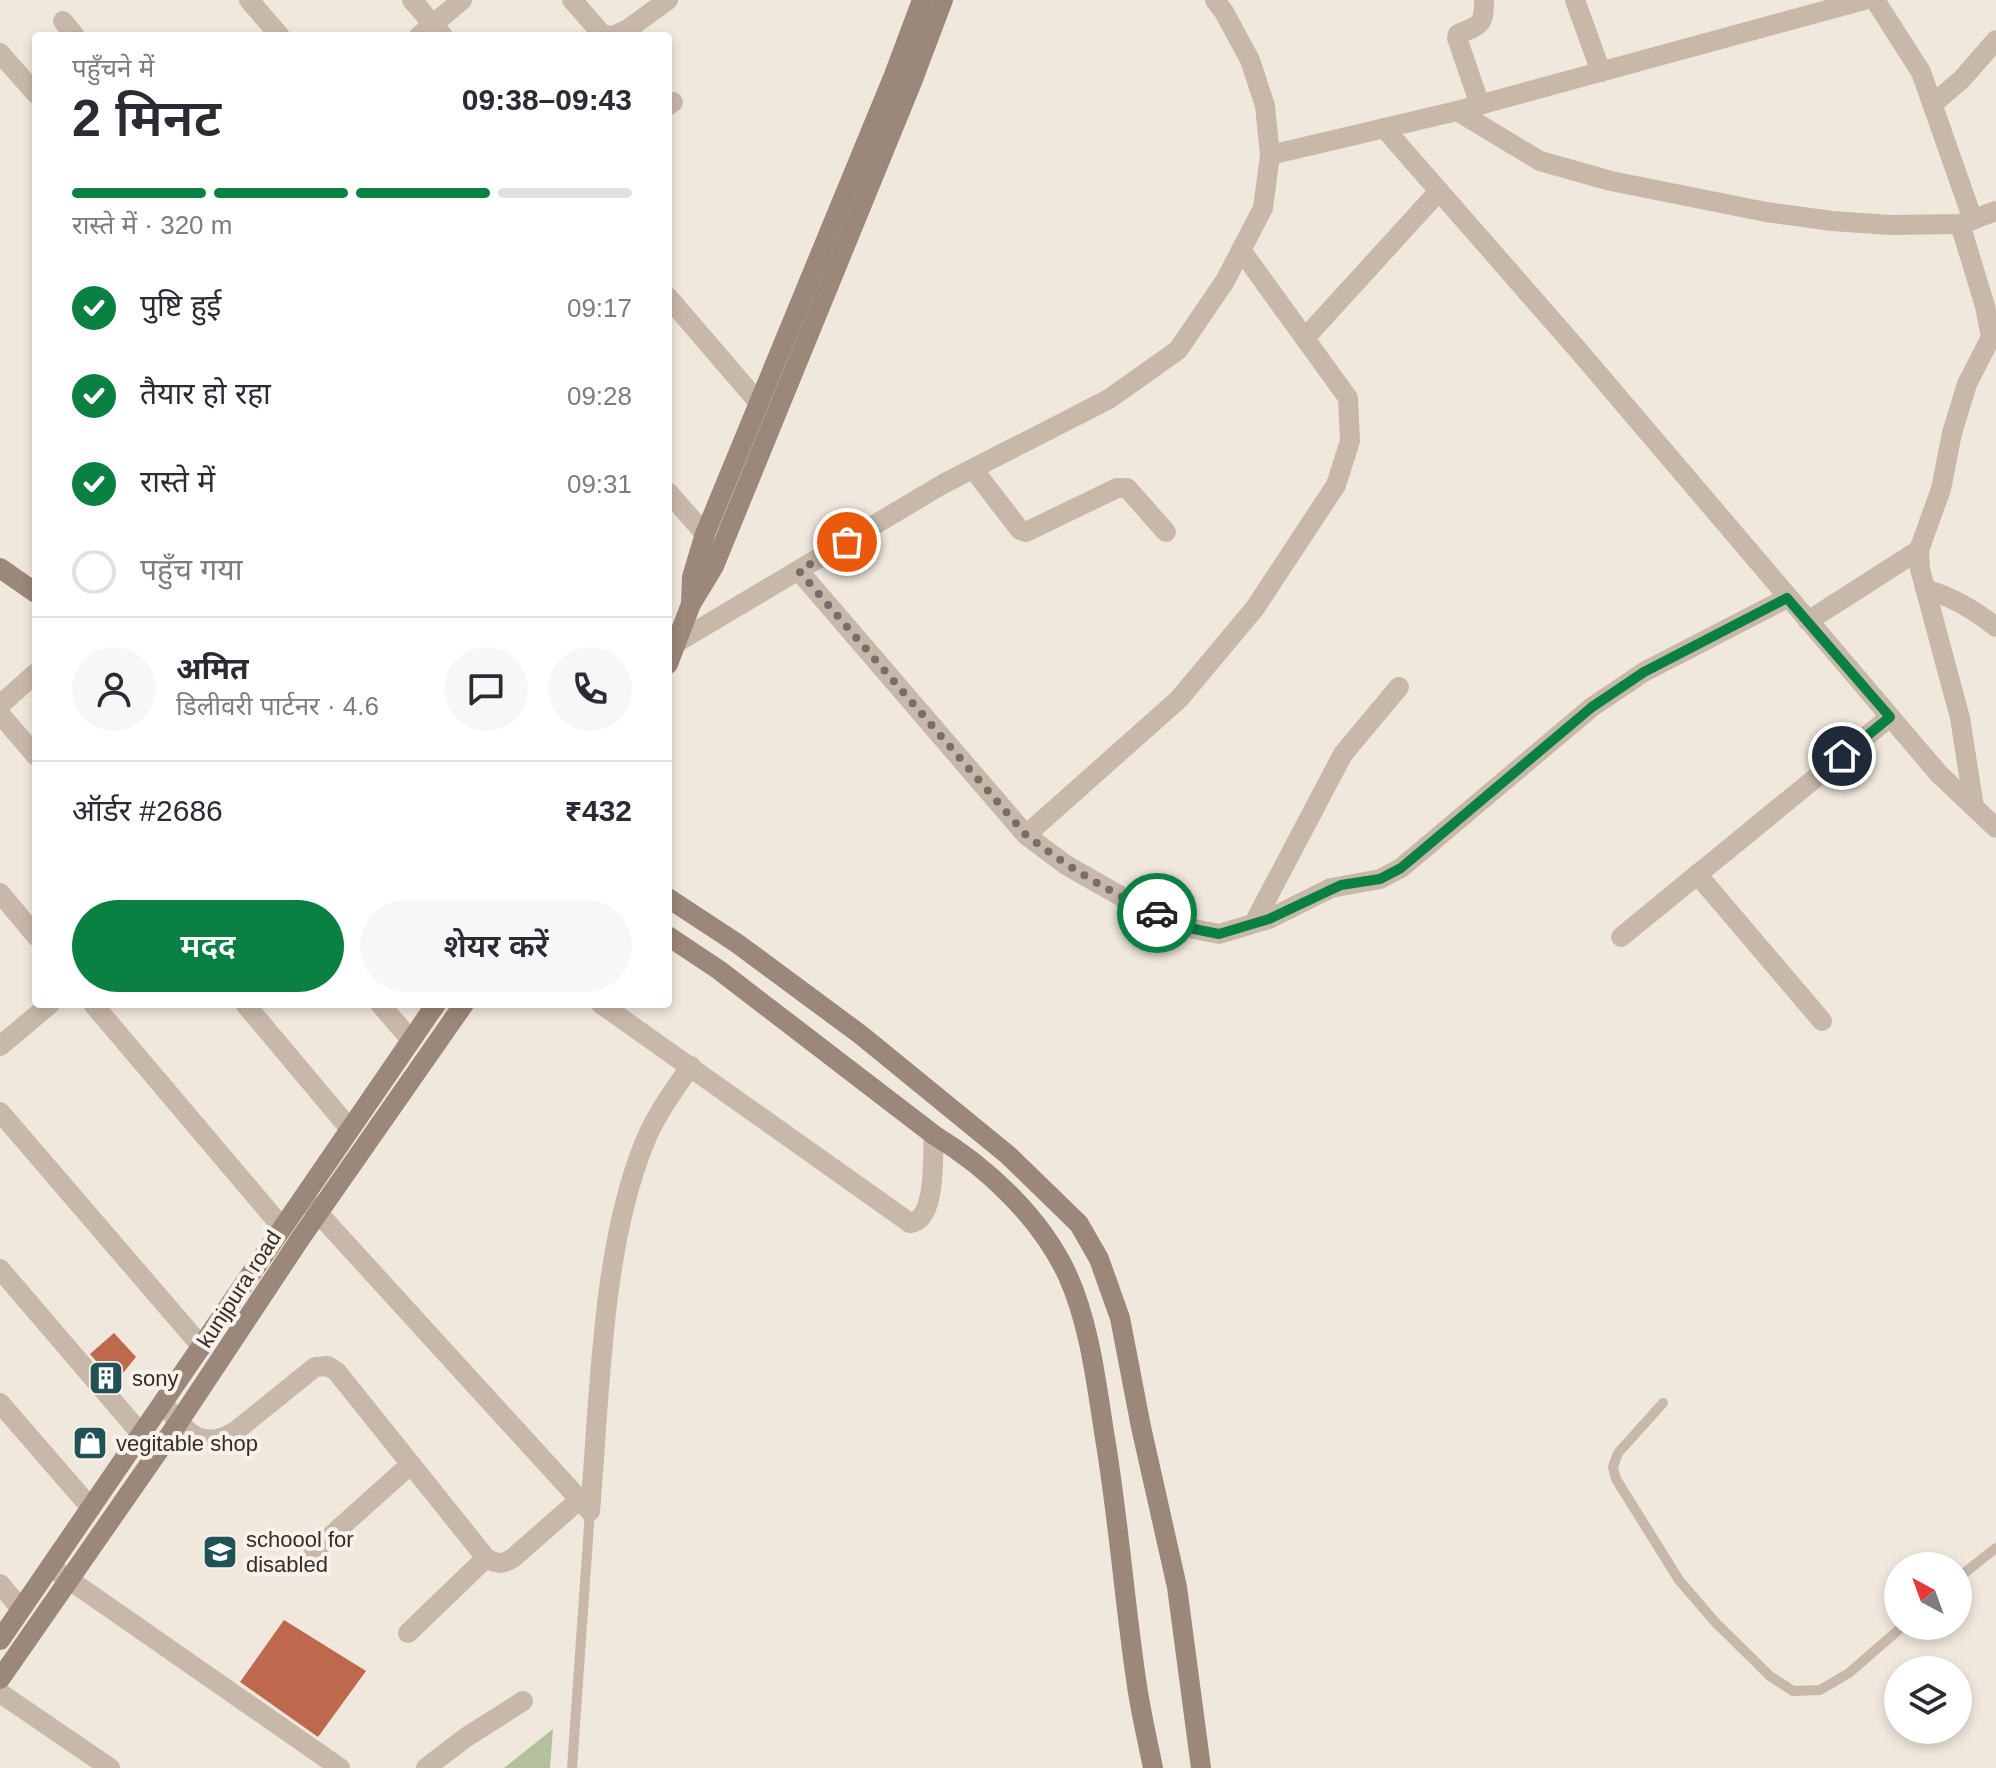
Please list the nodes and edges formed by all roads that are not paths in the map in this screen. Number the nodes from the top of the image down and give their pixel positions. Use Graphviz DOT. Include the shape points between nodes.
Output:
graph roads {
  1 [pos="249,0"];
  2 [pos="412,0"];
  3 [pos="462,0"];
  4 [pos="572,0"];
  5 [pos="668,0"];
  6 [pos="922,0"];
  7 [pos="943,0"];
  8 [pos="1215,0"];
  9 [pos="1484,0"];
  10 [pos="1575,0"];
  11 [pos="1864,0"];
  12 [pos="1875,0"];
  13 [pos="277,32"];
  14 [pos="431,32"];
  15 [pos="600,32"];
  16 [pos="622,32"];
  17 [pos="1996,40"];
  18 [pos="0,53"];
  19 [pos="1601,72"];
  20 [pos="32,89"];
  21 [pos="1933,104"];
  22 [pos="1480,105"];
  23 [pos="1457,111"];
  24 [pos="1384,128"];
  25 [pos="1270,155"];
  26 [pos="1439,191"];
  27 [pos="1996,211"];
  28 [pos="1967,222"];
  29 [pos="1241,250"];
  30 [pos="672,302"];
  31 [pos="1305,338"];
  32 [pos="759,403"];
  33 [pos="973,469"];
  34 [pos="672,497"];
  35 [pos="1166,532"];
  36 [pos="705,534"];
  37 [pos="1919,550"];
  38 [pos="0,568"];
  39 [pos="799,571"];
  40 [pos="1925,589"];
  41 [pos="32,590"];
  42 [pos="1787,598"];
  43 [pos="691,604"];
  44 [pos="1808,621"];
  45 [pos="1996,627"];
  46 [pos="676,643"];
  47 [pos="672,654"];
  48 [pos="32,677"];
  49 [pos="1399,687"];
  50 [pos="0,705"];
  51 [pos="0,714"];
  52 [pos="1890,717"];
  53 [pos="32,751"];
  54 [pos="1974,807"];
  55 [pos="1996,828"];
  56 [pos="1026,835"];
  57 [pos="1697,874"];
  58 [pos="0,893"];
  59 [pos="672,901"];
  60 [pos="1254,923"];
  61 [pos="32,931"];
  62 [pos="1621,937"];
  63 [pos="672,939"];
  64 [pos="45,1008"];
  65 [pos="96,1008"];
  66 [pos="248,1008"];
  67 [pos="383,1008"];
  68 [pos="433,1008"];
  69 [pos="461,1008"];
  70 [pos="607,1008"];
  71 [pos="1822,1021"];
  72 [pos="411,1040"];
  73 [pos="0,1046"];
  74 [pos="691,1066"];
  75 [pos="0,1112"];
  76 [pos="350,1129"];
  77 [pos="934,1135"];
  78 [pos="304,1197"];
  79 [pos="319,1214"];
  80 [pos="281,1226"];
  81 [pos="0,1269"];
  82 [pos="202,1347"];
  83 [pos="0,1403"];
  84 [pos="1663,1403"];
  85 [pos="164,1404"];
  86 [pos="178,1423"];
  87 [pos="142,1435"];
  88 [pos="411,1464"];
  89 [pos="584,1506"];
  90 [pos="91,1508"];
  91 [pos="1996,1548"];
  92 [pos="314,1551"];
  93 [pos="486,1558"];
  94 [pos="51,1567"];
  95 [pos="1972,1567"];
  96 [pos="69,1580"];
  97 [pos="0,1584"];
  98 [pos="21,1609"];
  99 [pos="408,1633"];
  100 [pos="0,1640"];
  101 [pos="1887,1640"];
  102 [pos="0,1679"];
  103 [pos="0,1693"];
  104 [pos="523,1701"];
  105 [pos="110,1768"];
  106 [pos="340,1768"];
  107 [pos="426,1768"];
  108 [pos="572,1768"];
  109 [pos="1153,1768"];
  110 [pos="1201,1768"];
  1 -- 13 [label="street"];
  2 -- 14 [label="street"];
  3 -- 14 [label="street"];
  4 -- 15 [label="street"];
  5 -- 16 [label="street"];
  6 -- 32 [label="street"];
  7 -- 43 [label="street" via="714,566"];
  8 -- 25 [label="street" via="1250,60 1265,106"];
  9 -- 22 [label="street" via="1482,22 1457,38"];
  10 -- 19 [label="street"];
  11 -- 19 [label="street"];
  12 -- 21 [label="street" via="1921,72"];
  17 -- 21 [label="street"];
  18 -- 20 [label="street"];
  19 -- 22 [label="street"];
  21 -- 28 [label="street"];
  22 -- 23 [label="street"];
  23 -- 24 [label="street"];
  23 -- 28 [label="street" via="1540,161 1611,181 1832,221"];
  24 -- 25 [label="street"];
  24 -- 26 [label="street"];
  25 -- 29 [label="street" via="1263,208"];
  26 -- 31 [label="street"];
  26 -- 42 [label="street"];
  27 -- 28 [label="street"];
  28 -- 37 [label="street" via="1991,337 1967,384 1941,489"];
  29 -- 31 [label="street"];
  29 -- 33 [label="street" via="1178,350 1109,399"];
  30 -- 32 [label="street"];
  31 -- 56 [label="street" via="1348,398 1350,441 1336,485 1255,608 1179,699"];
  32 -- 36 [label="street"];
  33 -- 35 [label="street" via="1026,532 1117,488 1133,492"];
  33 -- 39 [label="street"];
  34 -- 36 [label="street"];
  36 -- 43 [label="street" via="692,577"];
  37 -- 40 [label="street"];
  37 -- 44 [label="street"];
  38 -- 41 [label="street"];
  39 -- 46 [label="street"];
  39 -- 56 [label="street"];
  40 -- 45 [label="street" via="1945,594"];
  40 -- 54 [label="street" via="1960,718"];
  42 -- 44 [label="street"];
  42 -- 60 [label="street" via="1618,688 1387,877 1341,885"];
  43 -- 46 [label="street"];
  44 -- 52 [label="street"];
  46 -- 47 [label="street"];
  48 -- 50 [label="street"];
  49 -- 60 [label="street" via="1343,754"];
  51 -- 53 [label="street"];
  52 -- 54 [label="street"];
  52 -- 57 [label="street"];
  54 -- 55 [label="street"];
  56 -- 60 [label="street" via="1131,902 1194,929 1219,934"];
  57 -- 62 [label="street"];
  57 -- 71 [label="street"];
  58 -- 61 [label="street"];
  59 -- 110 [label="street" via="861,1035 1008,1155 1079,1224 1099,1259 1120,1318 1177,1587"];
  63 -- 77 [label="street"];
  64 -- 73 [label="street"];
  65 -- 80 [label="street"];
  66 -- 76 [label="street"];
  67 -- 72 [label="street"];
  68 -- 72 [label="street, kunjpura road"];
  69 -- 79 [label="street, kunjpura road"];
  70 -- 74 [label="street"];
  72 -- 76 [label="street, kunjpura road"];
  74 -- 77 [label="street" via="910,1223 925,1216 929,1202"];
  74 -- 89 [label="street" via="663,1104 629,1188 615,1252"];
  75 -- 82 [label="street"];
  76 -- 78 [label="street, kunjpura road"];
  77 -- 109 [label="street" via="1011,1196 1067,1274 1097,1387 1136,1680"];
  78 -- 79 [label="street"];
  78 -- 80 [label="street, kunjpura road"];
  79 -- 86 [label="street, kunjpura road"];
  79 -- 89 [label="street"];
  80 -- 82 [label="street, kunjpura road"];
  81 -- 87 [label="street"];
  82 -- 85 [label="street, kunjpura road"];
  83 -- 90 [label="street"];
  84 -- 101 [label="lane" via="1618,1453 1613,1467 1679,1580 1715,1622 1770,1676 1793,1691 1820,1690"];
  85 -- 86 [label="street"];
  85 -- 87 [label="street, kunjpura road"];
  86 -- 88 [label="street" via="201,1440 225,1439 306,1373 328,1366"];
  86 -- 96 [label="street, kunjpura road"];
  87 -- 90 [label="street, kunjpura road"];
  88 -- 92 [label="street"];
  88 -- 93 [label="street"];
  89 -- 93 [label="street" via="504,1564"];
  89 -- 108 [label="lane"];
  90 -- 94 [label="street, kunjpura road"];
  91 -- 95 [label="lane"];
  93 -- 99 [label="street"];
  94 -- 96 [label="street"];
  94 -- 98 [label="street, kunjpura road"];
  96 -- 102 [label="street, kunjpura road"];
  96 -- 106 [label="street"];
  97 -- 98 [label="street"];
  98 -- 100 [label="street, kunjpura road"];
  103 -- 105 [label="street"];
  104 -- 107 [label="street"];
}
